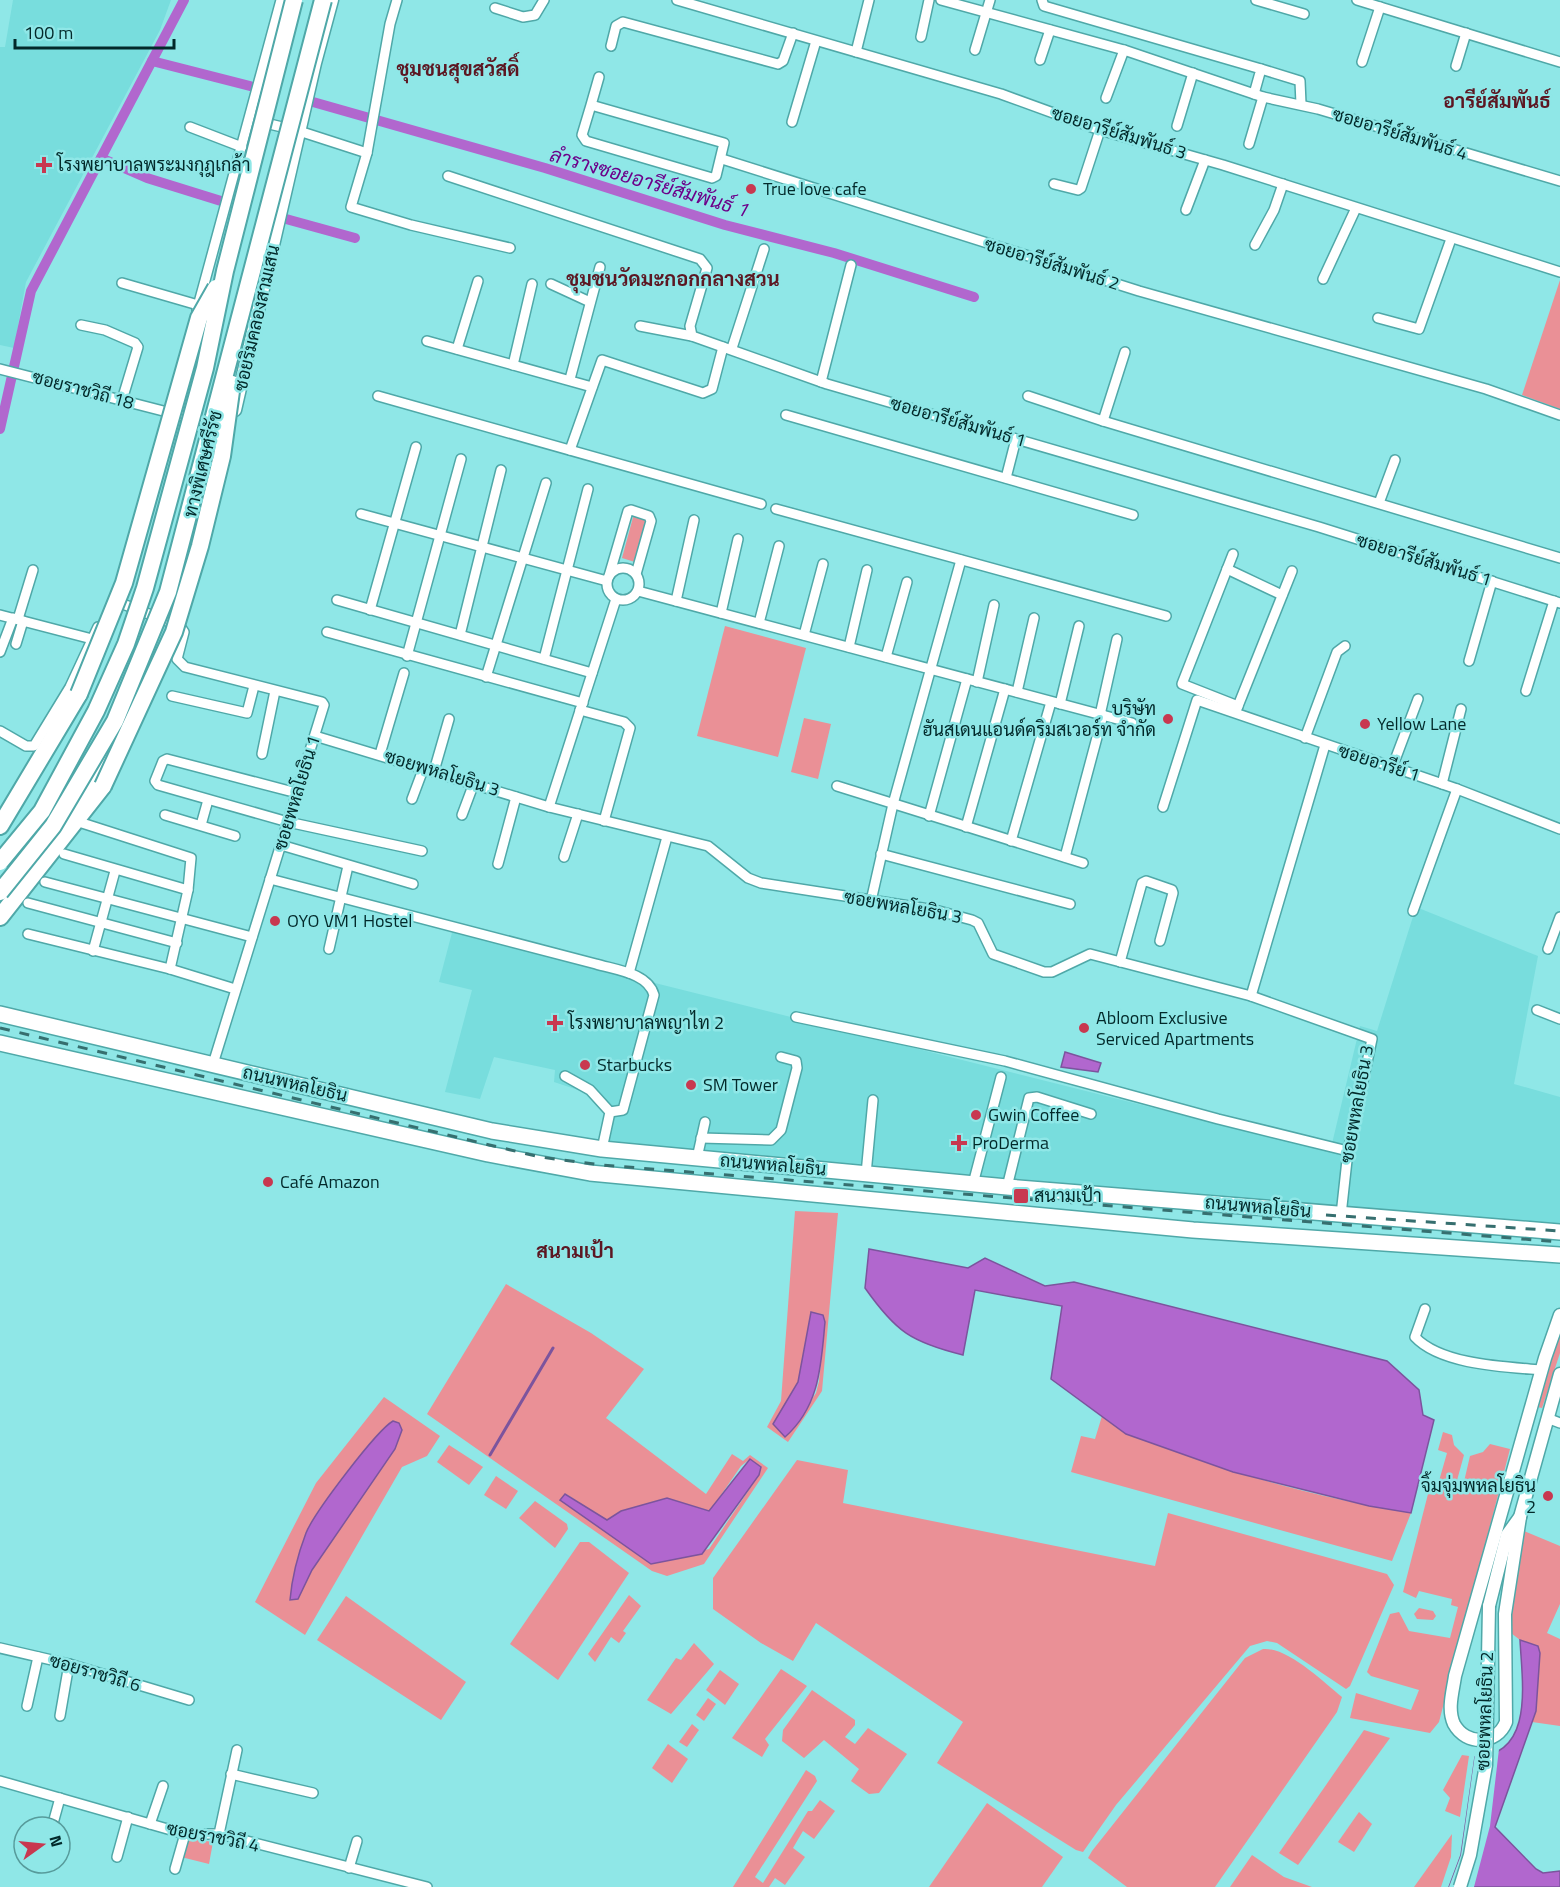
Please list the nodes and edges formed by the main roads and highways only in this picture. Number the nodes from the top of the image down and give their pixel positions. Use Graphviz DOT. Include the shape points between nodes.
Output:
graph roads {
  1 [pos="294,0"];
  2 [pos="323,0"];
  3 [pos="225,271"];
  4 [pos="235,338"];
  5 [pos="0,826"];
  6 [pos="0,862"];
  7 [pos="0,892"];
  8 [pos="0,917"];
  9 [pos="0,1014"];
  10 [pos="0,1043"];
  11 [pos="338,1094"];
  12 [pos="331,1118"];
  13 [pos="849,1172"];
  14 [pos="847,1199"];
  15 [pos="1341,1215"];
  16 [pos="1560,1232"];
  17 [pos="1340,1239"];
  18 [pos="1560,1255"];
  1 -- 3 [label="highway, ทางพิเศษศรีรัช, bridge"];
  2 -- 4 [label="highway, ทางพิเศษศรีรัช, bridge"];
  3 -- 5 [label="highway, bridge" via="199,318 124,583 79,694"];
  3 -- 6 [label="highway, ทางพิเศษศรีรัช, bridge" via="205,368 126,644 96,711 42,811"];
  4 -- 7 [label="highway, ทางพิเศษศรีรัช, bridge" via="168,592 142,659 115,721 52,826"];
  4 -- 8 [label="highway, bridge" via="222,456 174,632 103,786 35,867"];
  9 -- 11 [label="main road, ถนนพหลโยธิน"];
  10 -- 12 [label="main road, ถนนพหลโยธิน"];
  11 -- 12 [label="main road"];
  11 -- 13 [label="main road, ถนนพหลโยธิน" via="492,1131 602,1149"];
  12 -- 14 [label="main road, ถนนพหลโยธิน" via="555,1168"];
  13 -- 14 [label="main road"];
  13 -- 15 [label="main road, ถนนพหลโยธิน"];
  14 -- 17 [label="main road, ถนนพหลโยธิน"];
  15 -- 16 [label="main road, ถนนพหลโยธิน"];
  15 -- 17 [label="main road"];
  17 -- 18 [label="main road, ถนนพหลโยธิน"];
}
